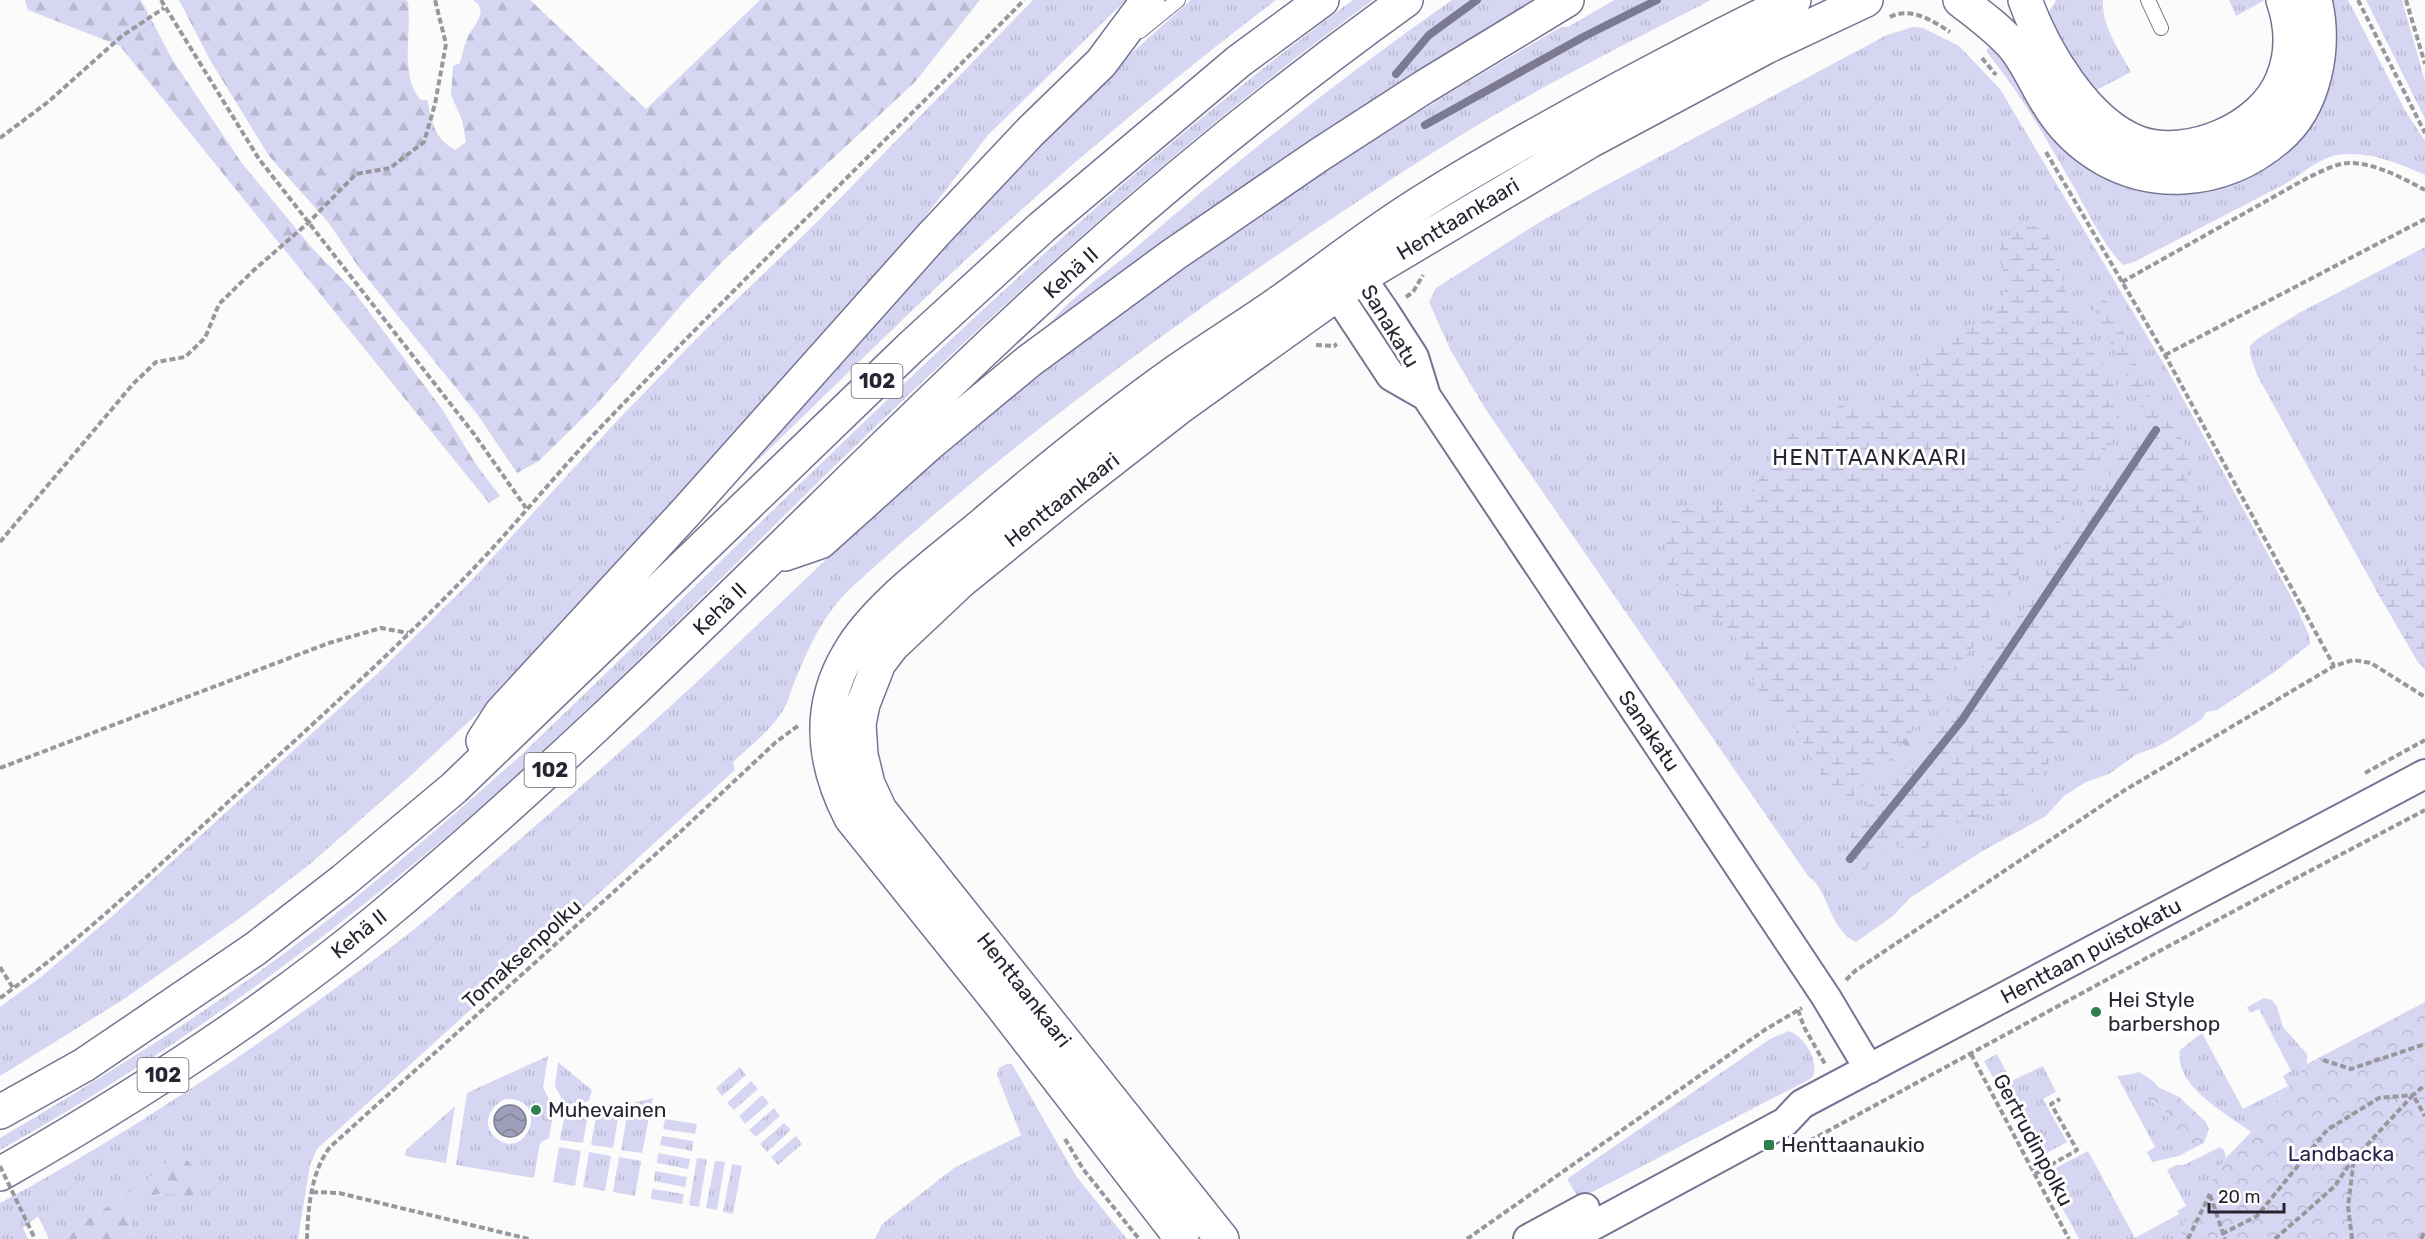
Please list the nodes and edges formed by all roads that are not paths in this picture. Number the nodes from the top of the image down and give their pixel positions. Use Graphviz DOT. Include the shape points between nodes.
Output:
graph roads {
  1 [pos="1148,0"];
  2 [pos="1178,0"];
  3 [pos="1322,0"];
  4 [pos="1406,0"];
  5 [pos="1567,0"];
  6 [pos="1794,0"];
  7 [pos="1866,0"];
  8 [pos="1960,0"];
  9 [pos="2025,0"];
  10 [pos="2148,0"];
  11 [pos="2283,0"];
  12 [pos="2315,0"];
  13 [pos="2161,28"];
  14 [pos="1101,63"];
  15 [pos="1343,278"];
  16 [pos="769,560"];
  17 [pos="2425,774"];
  18 [pos="454,788"];
  19 [pos="1869,1069"];
  20 [pos="1802,1104"];
  21 [pos="0,1112"];
  22 [pos="0,1174"];
  23 [pos="1182,1239"];
  24 [pos="1222,1239"];
  25 [pos="1528,1239"];
  26 [pos="1568,1239"];
  1 -- 14 [label="main road"];
  2 -- 14 [label="lane"];
  3 -- 18 [label="main road, 102" via="1239,61 1042,227 910,348"];
  4 -- 16 [label="main road, Kehä II / 102" via="1204,156 1075,268 957,376"];
  5 -- 16 [label="main road" via="1424,87 1173,255 1029,361 820,542"];
  6 -- 15 [label="main road, Henttaankaari" via="1726,32 1428,198"];
  7 -- 15 [label="main road, Henttaankaari" via="1766,47"];
  8 -- 12 [label="main road" via="2014,47 2048,104 2093,153 2118,167 2168,178 2221,171 2247,161 2282,134 2300,112 2315,70 2320,28"];
  9 -- 11 [label="main road" via="2062,73 2090,110 2138,142 2172,148 2215,140 2258,113 2273,96 2282,81 2290,42"];
  10 -- 13 [label="lane"];
  14 -- 18 [label="main road" via="933,235 501,713"];
  15 -- 19 [label="street, Sanakatu" via="1414,357 1426,396 1826,997"];
  15 -- 23 [label="main road, Henttaankaari" via="1174,373 1010,501 887,606 848,653 836,679 826,721 837,790 851,818"];
  15 -- 24 [label="main road, Henttaankaari" via="961,582 879,663 859,724 868,784 880,810"];
  16 -- 22 [label="main road, Kehä II / 102" via="517,801 374,924 188,1059"];
  17 -- 19 [label="street, Henttaan puistokatu"];
  18 -- 21 [label="main road, 102" via="255,949 84,1065"];
  19 -- 20 [label="street, Henttaan puistokatu"];
  20 -- 25 [label="street, Henttaan puistokatu" via="1778,1106"];
  20 -- 26 [label="street, Henttaan puistokatu" via="1785,1122"];
}
